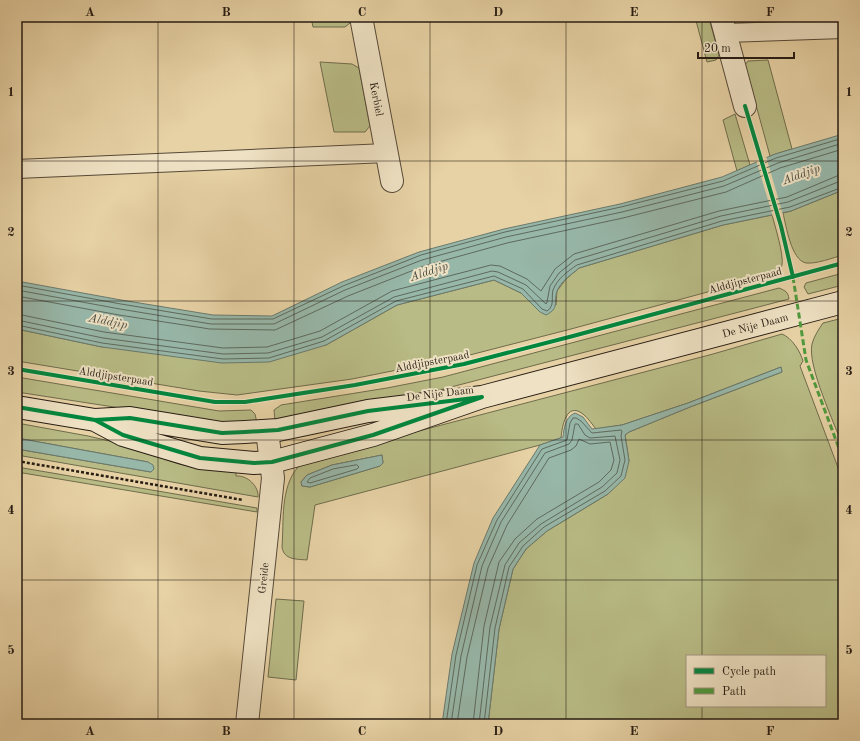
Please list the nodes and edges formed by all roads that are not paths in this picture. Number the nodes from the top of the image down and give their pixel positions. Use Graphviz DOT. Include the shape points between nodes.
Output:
graph roads {
  1 [pos="361,17"];
  2 [pos="723,25"];
  3 [pos="843,29"];
  4 [pos="745,106"];
  5 [pos="387,152"];
  6 [pos="17,169"];
  7 [pos="392,181"];
  8 [pos="843,302"];
  9 [pos="482,397"];
  10 [pos="17,407"];
  11 [pos="95,420"];
  12 [pos="267,431"];
  13 [pos="272,462"];
  14 [pos="247,724"];
  1 -- 5 [label="street, Kerbiel"];
  2 -- 3 [label="lane"];
  2 -- 4 [label="street"];
  5 -- 6 [label="lane"];
  5 -- 7 [label="street, Kerbiel"];
  8 -- 9 [label="street, De Nije Daam"];
  9 -- 12 [label="street, De Nije Daam" via="368,411"];
  9 -- 13 [label="street, De Nije Daam" via="373,435"];
  10 -- 11 [label="street, De Nije Daam"];
  11 -- 12 [label="street, De Nije Daam" via="130,418 222,432"];
  11 -- 13 [label="street, De Nije Daam" via="123,435 200,458"];
  12 -- 13 [label="street, Greide"];
  13 -- 14 [label="street, Greide" via="273,478"];
}
